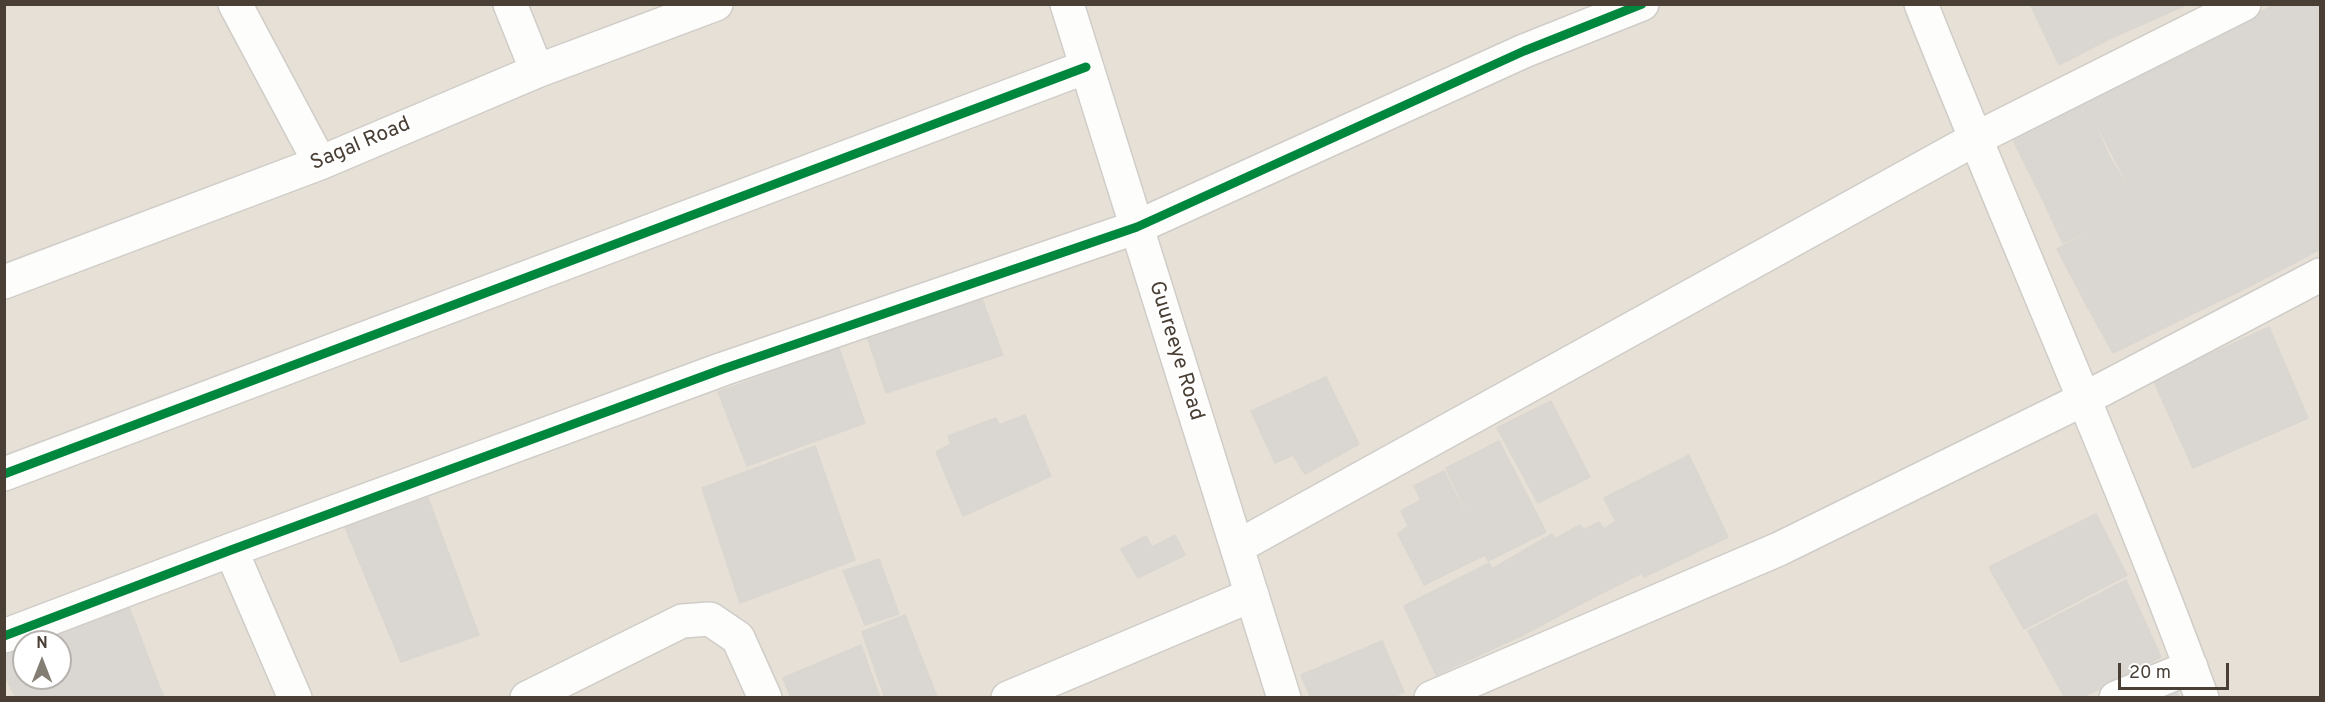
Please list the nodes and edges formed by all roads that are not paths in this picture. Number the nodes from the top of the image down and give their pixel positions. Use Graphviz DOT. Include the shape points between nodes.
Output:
graph roads {
  1 [pos="235,4"];
  2 [pos="510,4"];
  3 [pos="716,4"];
  4 [pos="1067,4"];
  5 [pos="1642,4"];
  6 [pos="1921,4"];
  7 [pos="2244,4"];
  8 [pos="1086,67"];
  9 [pos="537,70"];
  10 [pos="1975,139"];
  11 [pos="320,163"];
  12 [pos="1137,227"];
  13 [pos="2320,275"];
  14 [pos="4,282"];
  15 [pos="2084,399"];
  16 [pos="4,474"];
  17 [pos="1237,547"];
  18 [pos="231,550"];
  19 [pos="1252,595"];
  20 [pos="4,636"];
  21 [pos="2191,667"];
  22 [pos="295,698"];
  23 [pos="527,698"];
  24 [pos="765,698"];
  25 [pos="1008,698"];
  26 [pos="1284,698"];
  27 [pos="1431,698"];
  28 [pos="2116,698"];
  29 [pos="2202,698"];
  1 -- 11 [label="street"];
  2 -- 9 [label="street"];
  3 -- 9 [label="street, Sagal Road"];
  4 -- 8 [label="street, Guureeye Road"];
  5 -- 12 [label="street" via="1524,51"];
  6 -- 10 [label="street"];
  7 -- 10 [label="street"];
  8 -- 12 [label="street, Guureeye Road"];
  8 -- 16 [label="street"];
  9 -- 11 [label="street, Sagal Road"];
  10 -- 15 [label="street"];
  10 -- 17 [label="street"];
  11 -- 14 [label="street, Sagal Road"];
  12 -- 17 [label="street, Guureeye Road"];
  12 -- 18 [label="street" via="723,369"];
  13 -- 15 [label="street"];
  15 -- 21 [label="street"];
  15 -- 27 [label="street" via="1779,549"];
  17 -- 19 [label="street, Guureeye Road"];
  18 -- 20 [label="street"];
  18 -- 22 [label="street"];
  19 -- 25 [label="street"];
  19 -- 26 [label="street, Guureeye Road"];
  21 -- 28 [label="street"];
  21 -- 29 [label="street"];
  23 -- 24 [label="street" via="681,621 710,619 738,638"];
}
